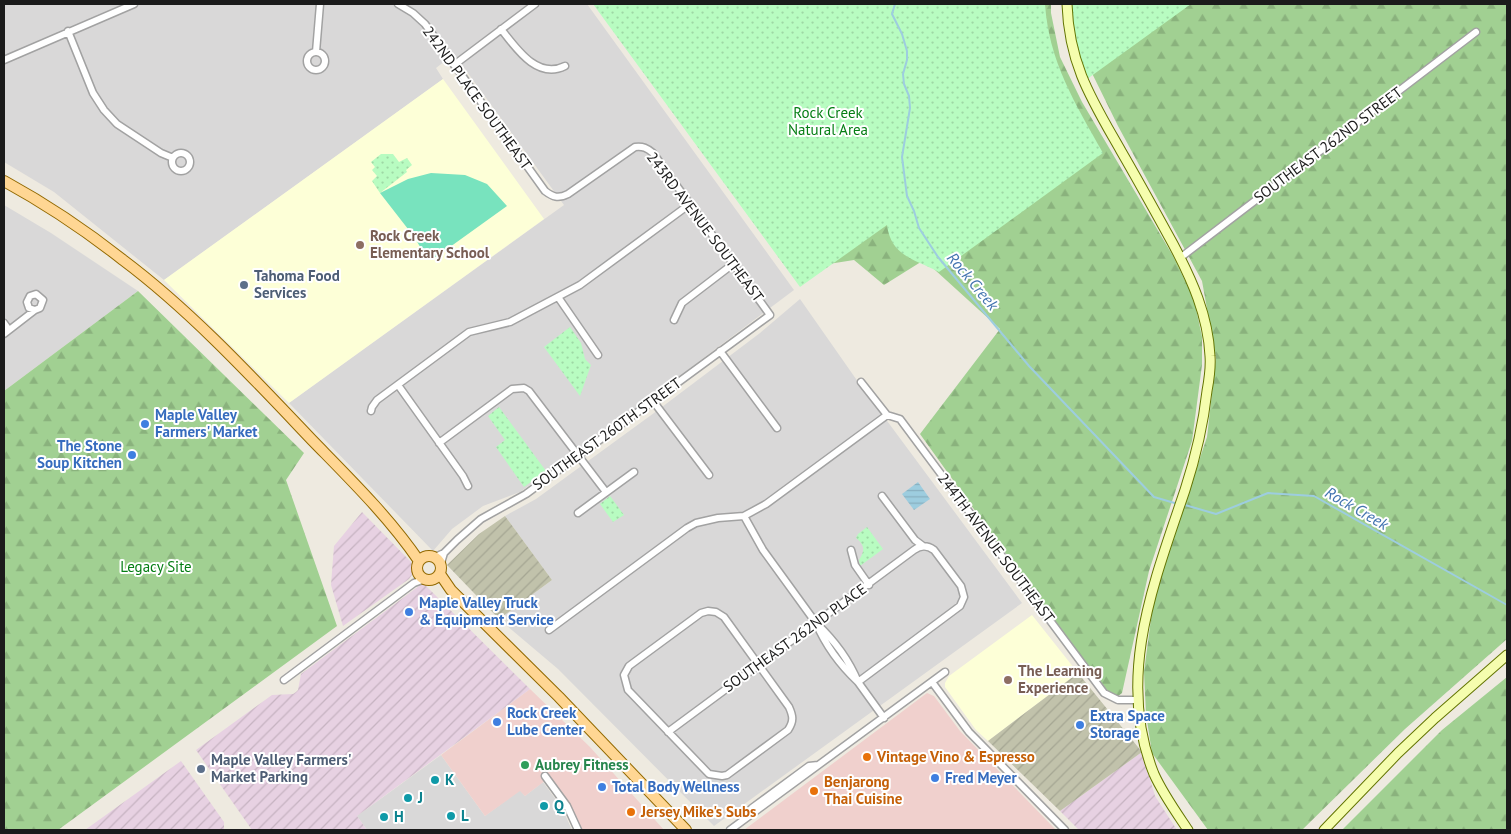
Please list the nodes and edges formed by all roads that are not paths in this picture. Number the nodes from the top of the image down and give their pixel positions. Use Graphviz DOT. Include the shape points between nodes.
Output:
graph roads {
  1 [pos="134,4"];
  2 [pos="320,4"];
  3 [pos="398,4"];
  4 [pos="535,4"];
  5 [pos="1067,4"];
  6 [pos="501,29"];
  7 [pos="68,31"];
  8 [pos="1476,32"];
  9 [pos="316,52"];
  10 [pos="4,60"];
  11 [pos="454,65"];
  12 [pos="565,66"];
  13 [pos="635,147"];
  14 [pos="173,158"];
  15 [pos="4,181"];
  16 [pos="690,204"];
  17 [pos="1180,258"];
  18 [pos="733,264"];
  19 [pos="558,298"];
  20 [pos="35,310"];
  21 [pos="770,315"];
  22 [pos="674,320"];
  23 [pos="4,323"];
  24 [pos="6,332"];
  25 [pos="720,352"];
  26 [pos="598,355"];
  27 [pos="861,382"];
  28 [pos="398,385"];
  29 [pos="653,401"];
  30 [pos="372,411"];
  31 [pos="887,415"];
  32 [pos="776,428"];
  33 [pos="439,442"];
  34 [pos="578,456"];
  35 [pos="634,472"];
  36 [pos="709,475"];
  37 [pos="468,486"];
  38 [pos="606,492"];
  39 [pos="882,496"];
  40 [pos="578,513"];
  41 [pos="744,516"];
  42 [pos="923,546"];
  43 [pos="851,550"];
  44 [pos="421,559"];
  45 [pos="432,570"];
  46 [pos="869,585"];
  47 [pos="816,623"];
  48 [pos="549,630"];
  49 [pos="1507,655"];
  50 [pos="759,666"];
  51 [pos="945,672"];
  52 [pos="284,680"];
  53 [pos="858,682"];
  54 [pos="932,682"];
  55 [pos="1137,700"];
  56 [pos="884,718"];
  57 [pos="668,732"];
  58 [pos="545,776"];
  59 [pos="578,830"];
  60 [pos="686,830"];
  61 [pos="730,830"];
  62 [pos="1066,830"];
  63 [pos="1188,830"];
  64 [pos="1324,830"];
  1 -- 7 [label="street"];
  2 -- 9 [label="street"];
  3 -- 11 [label="street, 242ND PLACE SOUTHEAST" via="425,24"];
  4 -- 6 [label="street"];
  5 -- 17 [label="street" via="1071,42 1082,80"];
  6 -- 11 [label="street"];
  6 -- 12 [label="street" via="519,52 539,67 556,70"];
  7 -- 10 [label="street"];
  7 -- 14 [label="street" via="104,110 118,124"];
  8 -- 17 [label="street, SOUTHEAST 262ND STREET"];
  11 -- 13 [label="street, 242ND PLACE SOUTHEAST" via="544,191 552,197 568,194"];
  13 -- 16 [label="street, 243RD AVENUE SOUTHEAST" via="641,146 652,153"];
  15 -- 44 [label="main road" via="74,223 125,260 177,306 285,411"];
  16 -- 18 [label="street, 243RD AVENUE SOUTHEAST"];
  16 -- 19 [label="street"];
  17 -- 55 [label="street" via="1200,302 1208,333 1210,368 1202,434 1143,631"];
  18 -- 21 [label="street, 243RD AVENUE SOUTHEAST"];
  18 -- 22 [label="street" via="682,303"];
  19 -- 26 [label="street"];
  19 -- 28 [label="street" via="510,322 469,332"];
  20 -- 24 [label="street"];
  21 -- 25 [label="street, SOUTHEAST 260TH STREET"];
  23 -- 24 [label="street"];
  25 -- 29 [label="street, SOUTHEAST 260TH STREET"];
  25 -- 32 [label="street"];
  27 -- 31 [label="street, 244TH AVENUE SOUTHEAST"];
  28 -- 30 [label="street" via="377,400"];
  28 -- 33 [label="street"];
  29 -- 34 [label="street, SOUTHEAST 260TH STREET"];
  29 -- 36 [label="street"];
  31 -- 41 [label="street" via="766,504"];
  31 -- 55 [label="street, 244TH AVENUE SOUTHEAST" via="900,420 1104,693 1118,700"];
  33 -- 34 [label="street" via="512,390 522,388 529,391"];
  33 -- 37 [label="street"];
  34 -- 38 [label="street"];
  34 -- 45 [label="street, SOUTHEAST 260TH STREET" via="526,494 474,525"];
  35 -- 38 [label="street"];
  38 -- 40 [label="street"];
  39 -- 42 [label="street"];
  41 -- 47 [label="street" via="763,550"];
  41 -- 48 [label="street" via="718,518 687,528"];
  42 -- 46 [label="street, SOUTHEAST 262ND PLACE"];
  42 -- 53 [label="street" via="934,550 961,586 964,597 960,606"];
  43 -- 46 [label="street" via="855,565"];
  44 -- 45 [label="main road" via="417,568"];
  44 -- 45 [label="main road" via="431,555"];
  45 -- 52 [label="street, SOUTHEAST 260TH STREET"];
  45 -- 60 [label="main road" via="560,697"];
  46 -- 47 [label="street, SOUTHEAST 262ND PLACE"];
  47 -- 50 [label="street, SOUTHEAST 262ND PLACE"];
  47 -- 53 [label="street" via="821,635"];
  49 -- 64 [label="street" via="1398,753"];
  50 -- 57 [label="street, SOUTHEAST 262ND PLACE"];
  50 -- 57 [label="street" via="789,707 792,723 788,730 727,775 709,774"];
  50 -- 57 [label="street" via="724,617 716,612 701,613 629,666 624,675 628,690"];
  51 -- 54 [label="street"];
  53 -- 56 [label="street"];
  54 -- 56 [label="street"];
  54 -- 62 [label="street" via="969,732"];
  55 -- 63 [label="street" via="1141,729 1154,773"];
  56 -- 61 [label="street"];
  58 -- 59 [label="street"];
}
